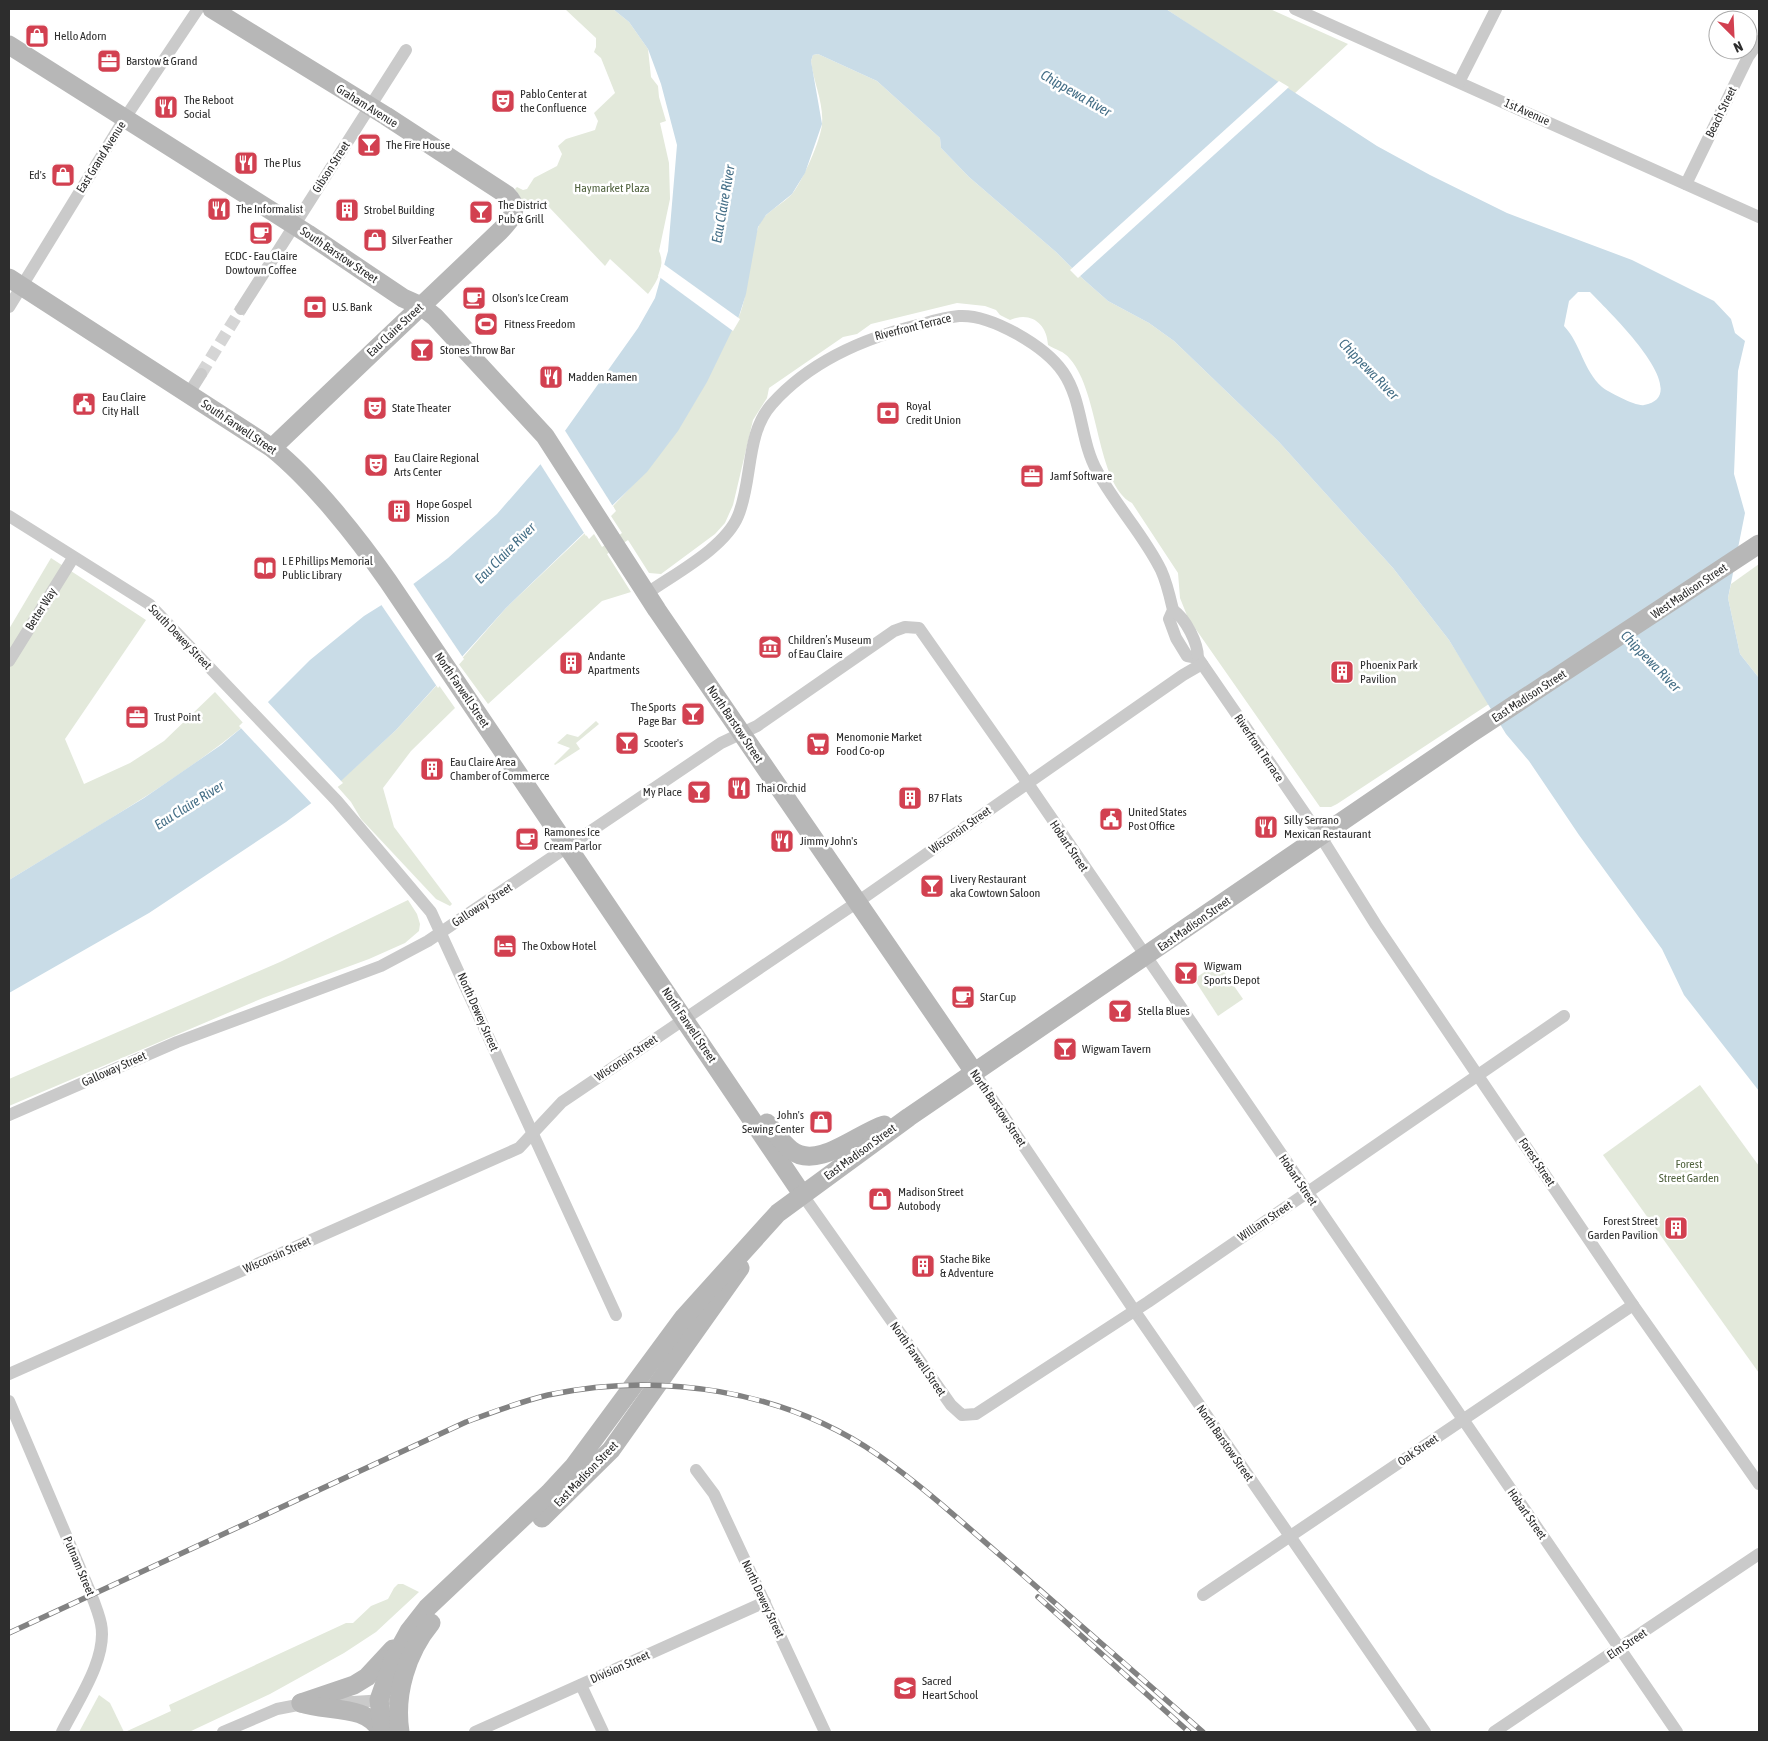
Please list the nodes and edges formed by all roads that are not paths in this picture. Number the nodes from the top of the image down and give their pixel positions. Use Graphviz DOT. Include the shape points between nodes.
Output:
graph roads {
  1 [pos="198,9"];
  2 [pos="212,9"];
  3 [pos="1295,9"];
  4 [pos="1496,9"];
  5 [pos="1759,42"];
  6 [pos="9,44"];
  7 [pos="406,50"];
  8 [pos="1459,82"];
  9 [pos="370,107"];
  10 [pos="125,118"];
  11 [pos="1686,184"];
  12 [pos="515,210"];
  13 [pos="1759,217"];
  14 [pos="293,225"];
  15 [pos="15,282"];
  16 [pos="421,306"];
  17 [pos="9,307"];
  18 [pos="241,309"];
  19 [pos="201,374"];
  20 [pos="189,393"];
  21 [pos="272,448"];
  22 [pos="574,482"];
  23 [pos="9,516"];
  24 [pos="1759,544"];
  25 [pos="73,558"];
  26 [pos="646,594"];
  27 [pos="918,628"];
  28 [pos="422,630"];
  29 [pos="1619,637"];
  30 [pos="9,661"];
  31 [pos="1200,661"];
  32 [pos="742,733"];
  33 [pos="285,746"];
  34 [pos="1027,784"];
  35 [pos="1321,837"];
  36 [pos="567,846"];
  37 [pos="856,903"];
  38 [pos="442,932"];
  39 [pos="1145,958"];
  40 [pos="1564,1016"];
  41 [pos="684,1018"];
  42 [pos="974,1072"];
  43 [pos="1478,1074"];
  44 [pos="9,1115"];
  45 [pos="751,1117"];
  46 [pos="909,1117"];
  47 [pos="532,1132"];
  48 [pos="1307,1193"];
  49 [pos="802,1194"];
  50 [pos="774,1217"];
  51 [pos="1633,1304"];
  52 [pos="1134,1310"];
  53 [pos="616,1315"];
  54 [pos="9,1374"];
  55 [pos="9,1401"];
  56 [pos="962,1415"];
  57 [pos="1463,1420"];
  58 [pos="696,1470"];
  59 [pos="1759,1484"];
  60 [pos="1290,1536"];
  61 [pos="1759,1554"];
  62 [pos="1204,1595"];
  63 [pos="765,1602"];
  64 [pos="409,1630"];
  65 [pos="1620,1649"];
  66 [pos="582,1685"];
  67 [pos="379,1700"];
  68 [pos="398,1700"];
  69 [pos="301,1703"];
  70 [pos="62,1732"];
  71 [pos="223,1732"];
  72 [pos="382,1732"];
  73 [pos="400,1732"];
  74 [pos="475,1732"];
  75 [pos="603,1732"];
  76 [pos="825,1732"];
  77 [pos="1425,1732"];
  78 [pos="1494,1732"];
  79 [pos="1676,1732"];
  1 -- 10 [label="street, East Grand Avenue"];
  2 -- 9 [label="main road, Graham Avenue"];
  3 -- 8 [label="street, 1st Avenue"];
  4 -- 8 [label="street"];
  5 -- 11 [label="street, Beach Street" via="1748,57"];
  6 -- 10 [label="main road, South Barstow Street"];
  7 -- 9 [label="street, Gibson Street"];
  8 -- 11 [label="street, 1st Avenue"];
  9 -- 12 [label="main road, Graham Avenue" via="507,195"];
  9 -- 14 [label="street, Gibson Street"];
  10 -- 14 [label="main road, South Barstow Street"];
  10 -- 15 [label="street, East Grand Avenue"];
  11 -- 13 [label="street, 1st Avenue"];
  12 -- 16 [label="main road, Eau Claire Street" via="505,227"];
  14 -- 16 [label="main road, South Barstow Street" via="403,298"];
  14 -- 18 [label="street, Gibson Street"];
  15 -- 17 [label="street, East Grand Avenue"];
  15 -- 20 [label="main road, South Farwell Street"];
  16 -- 21 [label="main road, Eau Claire Street"];
  16 -- 22 [label="main road, South Barstow Street" via="435,317 545,436"];
  19 -- 20 [label="street"];
  20 -- 21 [label="main road, South Farwell Street"];
  21 -- 28 [label="main road, South Farwell Street" via="323,500"];
  22 -- 26 [label="main road, North Barstow Street"];
  23 -- 25 [label="street, South Dewey Street"];
  24 -- 29 [label="main road, West Madison Street"];
  25 -- 30 [label="street, Better Way"];
  25 -- 33 [label="street, South Dewey Street" via="149,604"];
  26 -- 31 [label="street, Riverfront Terrace" via="711,549 732,528 742,506 760,422 786,390 840,353 867,339 959,316 998,325 1046,354 1063,372 1074,395 1095,469 1161,569 1173,610 1169,619 1176,638 1187,656"];
  26 -- 32 [label="main road, North Barstow Street"];
  27 -- 32 [label="street, Galloway Street" via="905,627 894,631 757,726"];
  27 -- 34 [label="street, Hobart Street"];
  28 -- 36 [label="main road, North Farwell Street"];
  29 -- 35 [label="main road, East Madison Street"];
  31 -- 34 [label="street, Wisconsin Street"];
  31 -- 35 [label="street, Riverfront Terrace"];
  32 -- 36 [label="street, Galloway Street" via="722,742"];
  32 -- 37 [label="main road, North Barstow Street"];
  33 -- 38 [label="street, North Dewey Street" via="411,886 432,912"];
  34 -- 37 [label="street, Wisconsin Street"];
  34 -- 39 [label="street, Hobart Street"];
  35 -- 39 [label="main road, East Madison Street"];
  35 -- 43 [label="street, Forest Street" via="1376,925"];
  36 -- 38 [label="street, Galloway Street"];
  36 -- 41 [label="main road, North Farwell Street"];
  37 -- 41 [label="street, Wisconsin Street"];
  37 -- 42 [label="main road, North Barstow Street"];
  38 -- 44 [label="street, Galloway Street" via="381,966 177,1042"];
  38 -- 47 [label="street, North Dewey Street"];
  39 -- 42 [label="main road, East Madison Street"];
  39 -- 48 [label="street, Hobart Street"];
  40 -- 43 [label="street, William Street"];
  41 -- 45 [label="main road, North Farwell Street"];
  41 -- 47 [label="street, Wisconsin Street" via="562,1102"];
  42 -- 46 [label="main road, East Madison Street"];
  42 -- 52 [label="street, North Barstow Street"];
  43 -- 48 [label="street, William Street"];
  43 -- 51 [label="street, Forest Street"];
  45 -- 46 [label="main road" via="760,1117 791,1150 815,1156 880,1126"];
  45 -- 49 [label="main road, North Farwell Street"];
  46 -- 49 [label="main road, East Madison Street"];
  47 -- 53 [label="street, North Dewey Street"];
  47 -- 54 [label="street, Wisconsin Street" via="520,1148"];
  48 -- 52 [label="street, William Street"];
  48 -- 57 [label="street, Hobart Street"];
  49 -- 50 [label="main road, East Madison Street"];
  49 -- 56 [label="street, North Farwell Street" via="950,1405"];
  50 -- 64 [label="main road, East Madison Street" via="684,1317 574,1466 427,1608"];
  50 -- 68 [label="main road, East Madison Street" via="611,1450 436,1617 421,1636 408,1663"];
  51 -- 57 [label="street, Oak Street"];
  51 -- 59 [label="street, Forest Street"];
  52 -- 56 [label="street, William Street" via="976,1414"];
  52 -- 60 [label="street, North Barstow Street"];
  55 -- 70 [label="street, Putnam Street" via="101,1624 102,1642 98,1658"];
  57 -- 60 [label="street, Oak Street"];
  57 -- 65 [label="street, Hobart Street"];
  58 -- 63 [label="street, North Dewey Street" via="714,1494"];
  60 -- 62 [label="street, Oak Street"];
  60 -- 77 [label="street, North Barstow Street"];
  61 -- 65 [label="street, Elm Street"];
  63 -- 66 [label="street, Division Street"];
  63 -- 76 [label="street, North Dewey Street"];
  64 -- 67 [label="main road, East Madison Street" via="393,1660"];
  64 -- 69 [label="main road" via="367,1677 354,1685"];
  65 -- 78 [label="street, Elm Street"];
  65 -- 79 [label="street, Hobart Street"];
  66 -- 74 [label="street, Division Street"];
  66 -- 75 [label="street"];
  67 -- 68 [label="street"];
  67 -- 69 [label="street"];
  67 -- 72 [label="main road"];
  68 -- 73 [label="main road, East Madison Street"];
  69 -- 71 [label="street"];
  69 -- 72 [label="main road" via="363,1714"];
}
